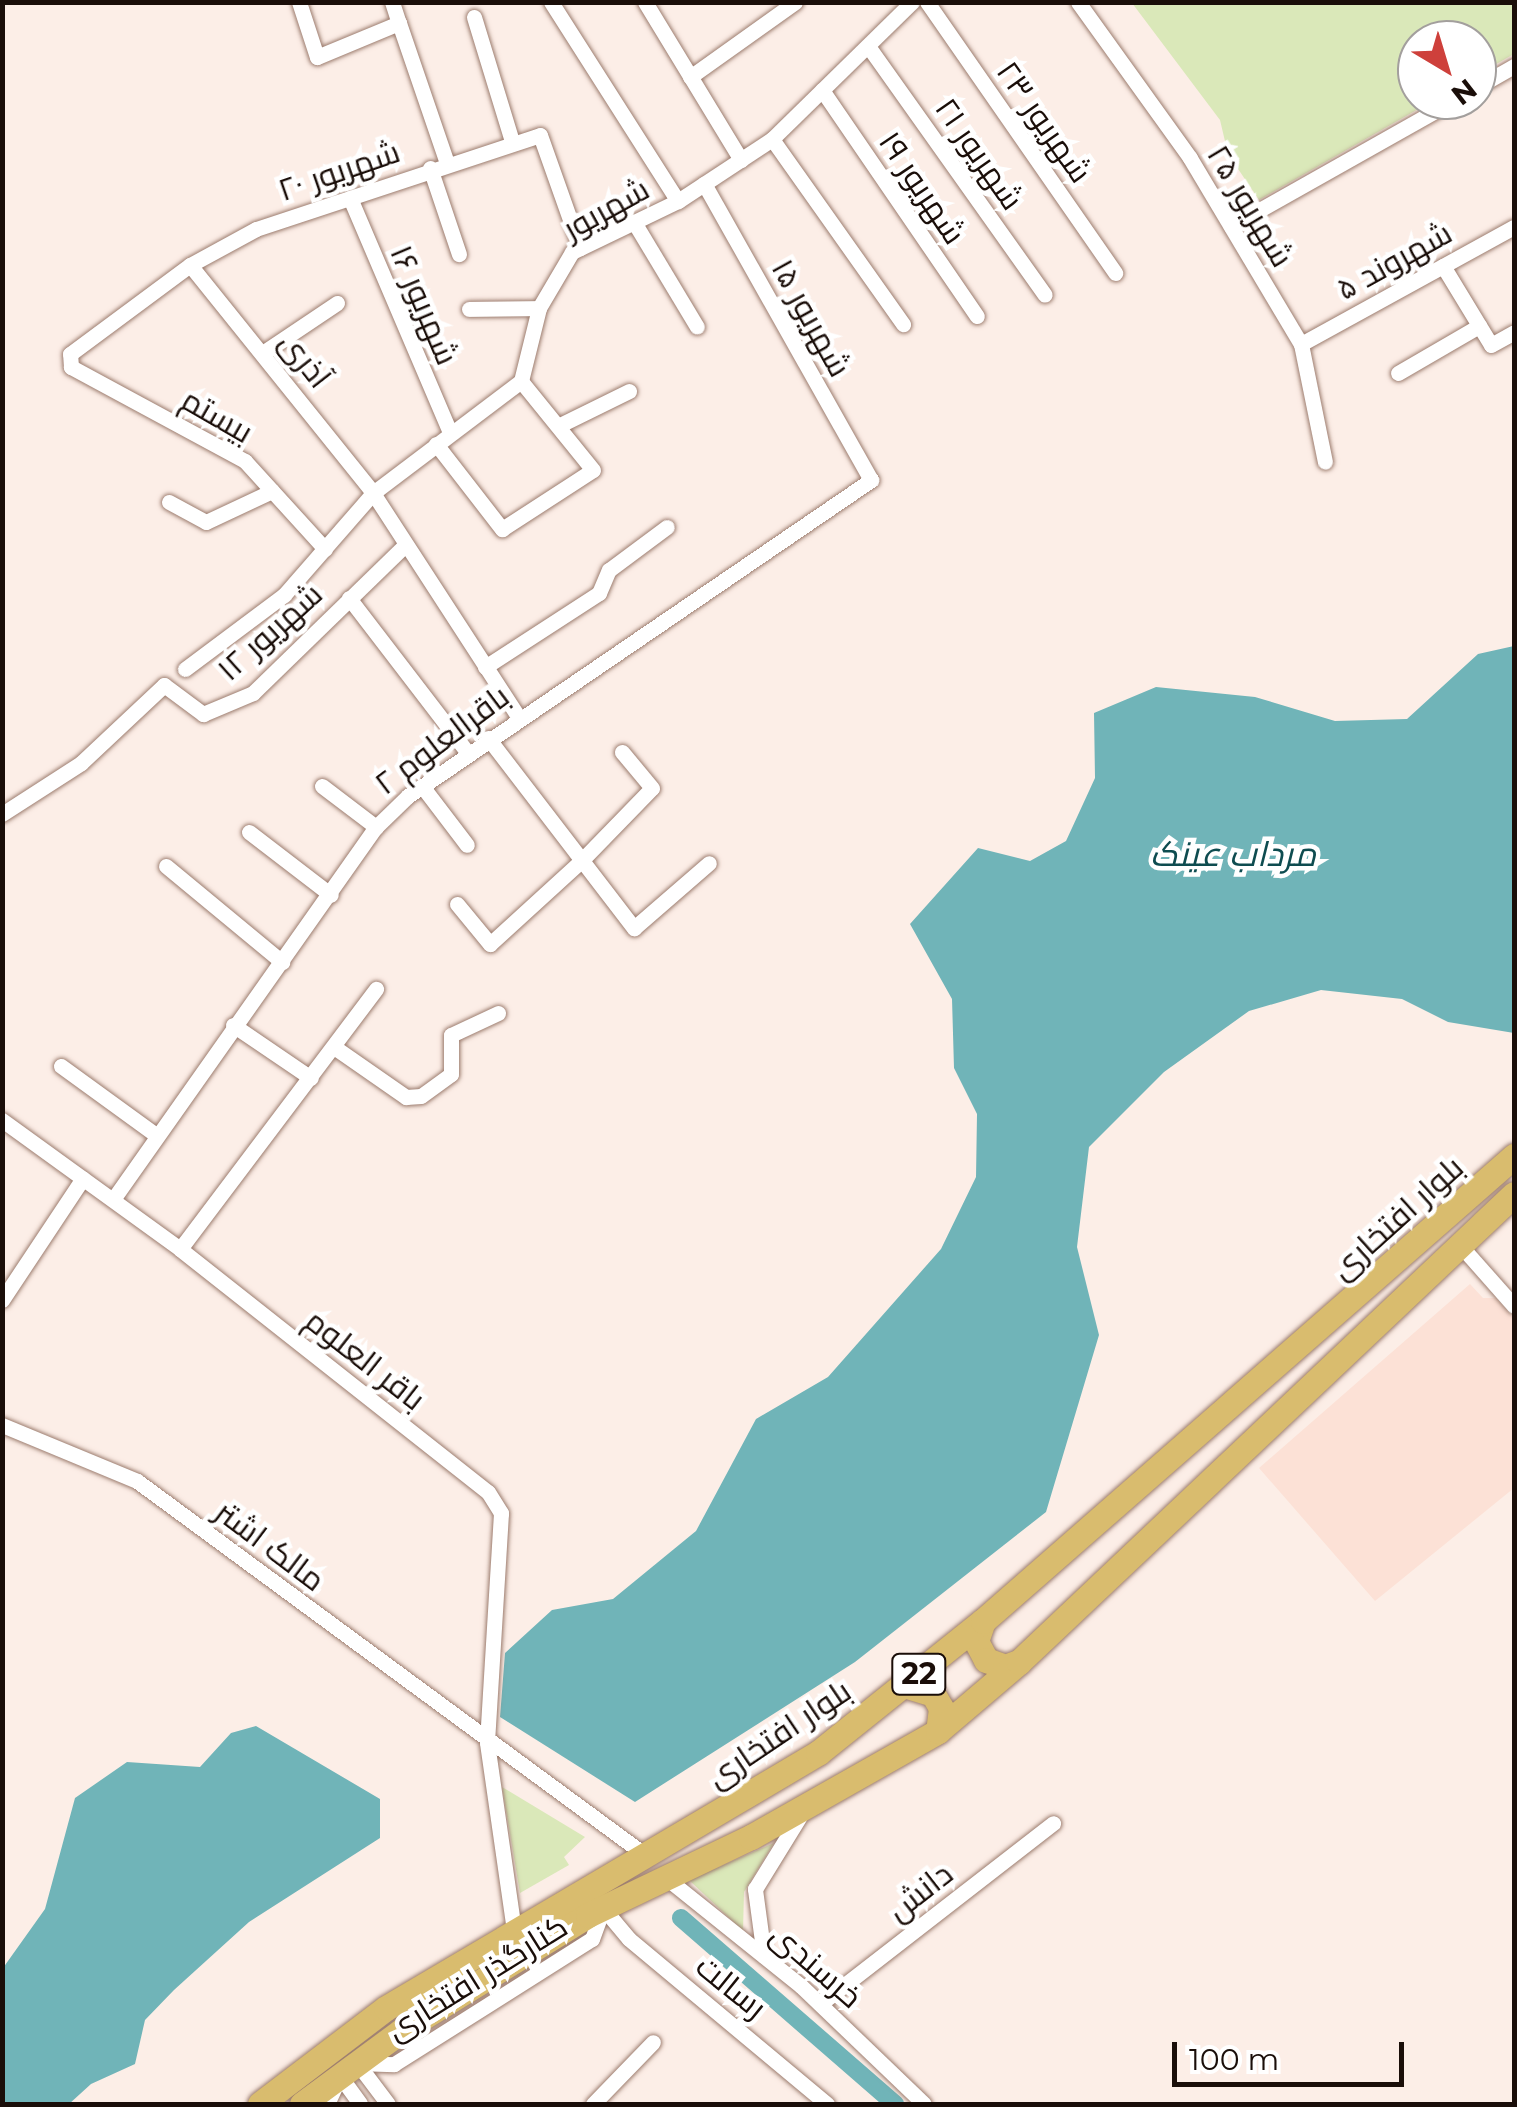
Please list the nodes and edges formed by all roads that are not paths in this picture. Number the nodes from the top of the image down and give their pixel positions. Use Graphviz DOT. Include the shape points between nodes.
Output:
graph roads {
  1 [pos="299,2"];
  2 [pos="392,2"];
  3 [pos="550,2"];
  4 [pos="645,2"];
  5 [pos="795,2"];
  6 [pos="912,2"];
  7 [pos="927,2"];
  8 [pos="1078,2"];
  9 [pos="474,17"];
  10 [pos="400,23"];
  11 [pos="868,46"];
  12 [pos="690,77"];
  13 [pos="822,90"];
  14 [pos="1418,120"];
  15 [pos="772,139"];
  16 [pos="512,141"];
  17 [pos="741,160"];
  18 [pos="447,163"];
  19 [pos="430,168"];
  20 [pos="704,184"];
  21 [pos="350,198"];
  22 [pos="678,200"];
  23 [pos="634,222"];
  24 [pos="1230,226"];
  25 [pos="1514,227"];
  26 [pos="580,248"];
  27 [pos="459,254"];
  28 [pos="190,265"];
  29 [pos="1443,266"];
  30 [pos="1115,273"];
  31 [pos="1045,295"];
  32 [pos="337,303"];
  33 [pos="470,308"];
  34 [pos="539,308"];
  35 [pos="977,316"];
  36 [pos="903,324"];
  37 [pos="1479,326"];
  38 [pos="697,327"];
  39 [pos="1514,332"];
  40 [pos="1300,344"];
  41 [pos="264,352"];
  42 [pos="70,354"];
  43 [pos="1398,373"];
  44 [pos="521,381"];
  45 [pos="629,391"];
  46 [pos="560,425"];
  47 [pos="450,434"];
  48 [pos="436,444"];
  49 [pos="1325,462"];
  50 [pos="871,480"];
  51 [pos="272,491"];
  52 [pos="373,493"];
  53 [pos="168,502"];
  54 [pos="667,526"];
  55 [pos="405,546"];
  56 [pos="325,549"];
  57 [pos="348,598"];
  58 [pos="485,667"];
  59 [pos="186,669"];
  60 [pos="518,716"];
  61 [pos="488,738"];
  62 [pos="468,752"];
  63 [pos="622,752"];
  64 [pos="322,786"];
  65 [pos="422,786"];
  66 [pos="2,814"];
  67 [pos="376,827"];
  68 [pos="249,832"];
  69 [pos="467,845"];
  70 [pos="582,860"];
  71 [pos="710,863"];
  72 [pos="166,866"];
  73 [pos="331,895"];
  74 [pos="458,904"];
  75 [pos="282,962"];
  76 [pos="376,990"];
  77 [pos="498,1013"];
  78 [pos="233,1024"];
  79 [pos="334,1047"];
  80 [pos="62,1066"];
  81 [pos="311,1078"];
  82 [pos="2,1120"];
  83 [pos="156,1135"];
  84 [pos="1514,1156"];
  85 [pos="84,1178"];
  86 [pos="1514,1194"];
  87 [pos="114,1198"];
  88 [pos="1460,1245"];
  89 [pos="180,1249"];
  90 [pos="8,1281"];
  91 [pos="2,1300"];
  92 [pos="1514,1306"];
  93 [pos="2,1425"];
  94 [pos="983,1621"];
  95 [pos="1019,1662"];
  96 [pos="904,1685"];
  97 [pos="938,1732"];
  98 [pos="487,1743"];
  99 [pos="806,1808"];
  100 [pos="1053,1823"];
  101 [pos="657,1867"];
  102 [pos="603,1908"];
  103 [pos="514,1930"];
  104 [pos="764,1956"];
  105 [pos="820,2004"];
  106 [pos="653,2042"];
  107 [pos="348,2070"];
  108 [pos="260,2104"];
  109 [pos="302,2104"];
  110 [pos="328,2104"];
  111 [pos="360,2104"];
  112 [pos="388,2104"];
  113 [pos="593,2104"];
  114 [pos="827,2104"];
  115 [pos="924,2104"];
  1 -- 10 [label="street" via="317,57"];
  2 -- 10 [label="street"];
  3 -- 22 [label="street"];
  4 -- 12 [label="street"];
  5 -- 12 [label="street"];
  6 -- 11 [label="street, شهریور"];
  7 -- 30 [label="street, شهریور ۲۳"];
  8 -- 24 [label="street, شهریور ۲۵"];
  9 -- 16 [label="street"];
  10 -- 18 [label="street"];
  11 -- 13 [label="street, شهریور"];
  11 -- 31 [label="street, شهریور ۲۱"];
  12 -- 17 [label="street"];
  13 -- 15 [label="street, شهریور"];
  13 -- 35 [label="street, شهریور ۱۹"];
  14 -- 24 [label="street"];
  15 -- 17 [label="street, شهریور"];
  15 -- 36 [label="street"];
  16 -- 18 [label="street, شهریور ۲۰"];
  16 -- 26 [label="street" via="540,135"];
  17 -- 20 [label="street, شهریور"];
  18 -- 19 [label="street, شهریور ۲۰"];
  19 -- 21 [label="street, شهریور ۲۰"];
  19 -- 27 [label="street"];
  20 -- 22 [label="street, شهریور"];
  20 -- 50 [label="street, شهریور ۱۵"];
  21 -- 28 [label="street, شهریور ۲۰" via="256,228"];
  21 -- 47 [label="street, شهریور ۱۶"];
  22 -- 23 [label="street, شهریور"];
  23 -- 26 [label="street, شهریور"];
  23 -- 38 [label="street"];
  24 -- 40 [label="street, شهریور ۲۵"];
  25 -- 29 [label="street, شهروند ۵"];
  26 -- 34 [label="street, شهریور"];
  28 -- 41 [label="street, آذری"];
  28 -- 42 [label="street, شهریور ۲۰"];
  29 -- 37 [label="street"];
  29 -- 40 [label="street, شهروند ۵"];
  32 -- 41 [label="street"];
  33 -- 34 [label="street"];
  34 -- 44 [label="street, شهریور"];
  37 -- 39 [label="street" via="1491,345"];
  37 -- 43 [label="street"];
  40 -- 49 [label="street, شهریور ۲۵"];
  41 -- 52 [label="street, آذری"];
  42 -- 51 [label="street, بیستم" via="71,367 245,461"];
  44 -- 46 [label="street"];
  44 -- 47 [label="street"];
  45 -- 46 [label="street"];
  46 -- 48 [label="street" via="592,470 502,529"];
  47 -- 48 [label="street"];
  48 -- 52 [label="street"];
  50 -- 60 [label="street, باقرالعلوم ۲"];
  51 -- 53 [label="street" via="206,522"];
  51 -- 56 [label="street, بیستم"];
  52 -- 55 [label="street, آذری"];
  52 -- 56 [label="street"];
  54 -- 58 [label="street" via="609,570 598,594"];
  55 -- 57 [label="street, شهریور ۱۲"];
  55 -- 58 [label="street, آذری"];
  56 -- 59 [label="street" via="284,596"];
  57 -- 62 [label="street"];
  57 -- 66 [label="street, شهریور ۱۲" via="252,693 203,714 164,686 82,762"];
  58 -- 60 [label="street, آذری"];
  60 -- 61 [label="street, باقرالعلوم ۲"];
  61 -- 62 [label="street, باقرالعلوم ۲"];
  61 -- 70 [label="street"];
  62 -- 65 [label="street, باقرالعلوم ۲"];
  63 -- 70 [label="street" via="652,788"];
  64 -- 67 [label="street"];
  65 -- 67 [label="street, باقرالعلوم ۲"];
  65 -- 69 [label="street"];
  67 -- 73 [label="street, باقرالعلوم ۲"];
  68 -- 73 [label="street"];
  70 -- 71 [label="street" via="634,928"];
  70 -- 74 [label="street" via="490,944"];
  72 -- 75 [label="street"];
  73 -- 75 [label="street, باقرالعلوم ۲"];
  75 -- 78 [label="street, باقرالعلوم ۲"];
  76 -- 79 [label="street"];
  77 -- 79 [label="street" via="451,1035 451,1074 421,1096 406,1097"];
  78 -- 81 [label="street"];
  78 -- 83 [label="street, باقرالعلوم ۲"];
  79 -- 81 [label="street"];
  80 -- 83 [label="street"];
  81 -- 89 [label="street"];
  82 -- 85 [label="street, باقر العلوم"];
  83 -- 87 [label="street, باقرالعلوم ۲"];
  84 -- 94 [label="highway, بلوار افتخاری / 22"];
  85 -- 87 [label="street, باقر العلوم"];
  85 -- 90 [label="street"];
  86 -- 88 [label="highway, بلوار افتخاری / 22"];
  87 -- 89 [label="street, باقر العلوم"];
  88 -- 92 [label="street"];
  88 -- 95 [label="highway, بلوار افتخاری / 22"];
  89 -- 98 [label="street, باقر العلوم" via="488,1492 502,1512"];
  90 -- 91 [label="street"];
  93 -- 98 [label="street, مالک اشتر" via="137,1481"];
  94 -- 95 [label="highway" via="976,1641 986,1660 1006,1667"];
  94 -- 96 [label="highway, بلوار افتخاری / 22"];
  95 -- 97 [label="highway, بلوار افتخاری / 22"];
  96 -- 97 [label="highway" via="934,1694 942,1716"];
  96 -- 101 [label="highway, بلوار افتخاری / 22"];
  97 -- 99 [label="highway, بلوار افتخاری / 22"];
  98 -- 101 [label="street"];
  98 -- 103 [label="street, باقر العلوم"];
  99 -- 101 [label="highway, بلوار افتخاری / 22"];
  99 -- 104 [label="street" via="755,1889"];
  100 -- 105 [label="street, دانش"];
  101 -- 102 [label="highway, بلوار افتخاری / 22"];
  101 -- 103 [label="highway, بلوار افتخاری / 22"];
  101 -- 104 [label="street, خرسندی"];
  102 -- 107 [label="highway, بلوار افتخاری / 22"];
  102 -- 114 [label="street, رسالت" via="629,1939"];
  103 -- 108 [label="highway, بلوار افتخاری / 22" via="386,2008"];
  104 -- 105 [label="street, خرسندی"];
  105 -- 115 [label="street, خرسندی"];
  106 -- 113 [label="street"];
  107 -- 109 [label="highway, بلوار افتخاری / 22"];
  107 -- 110 [label="street"];
  107 -- 111 [label="street"];
  107 -- 112 [label="street"];
}
